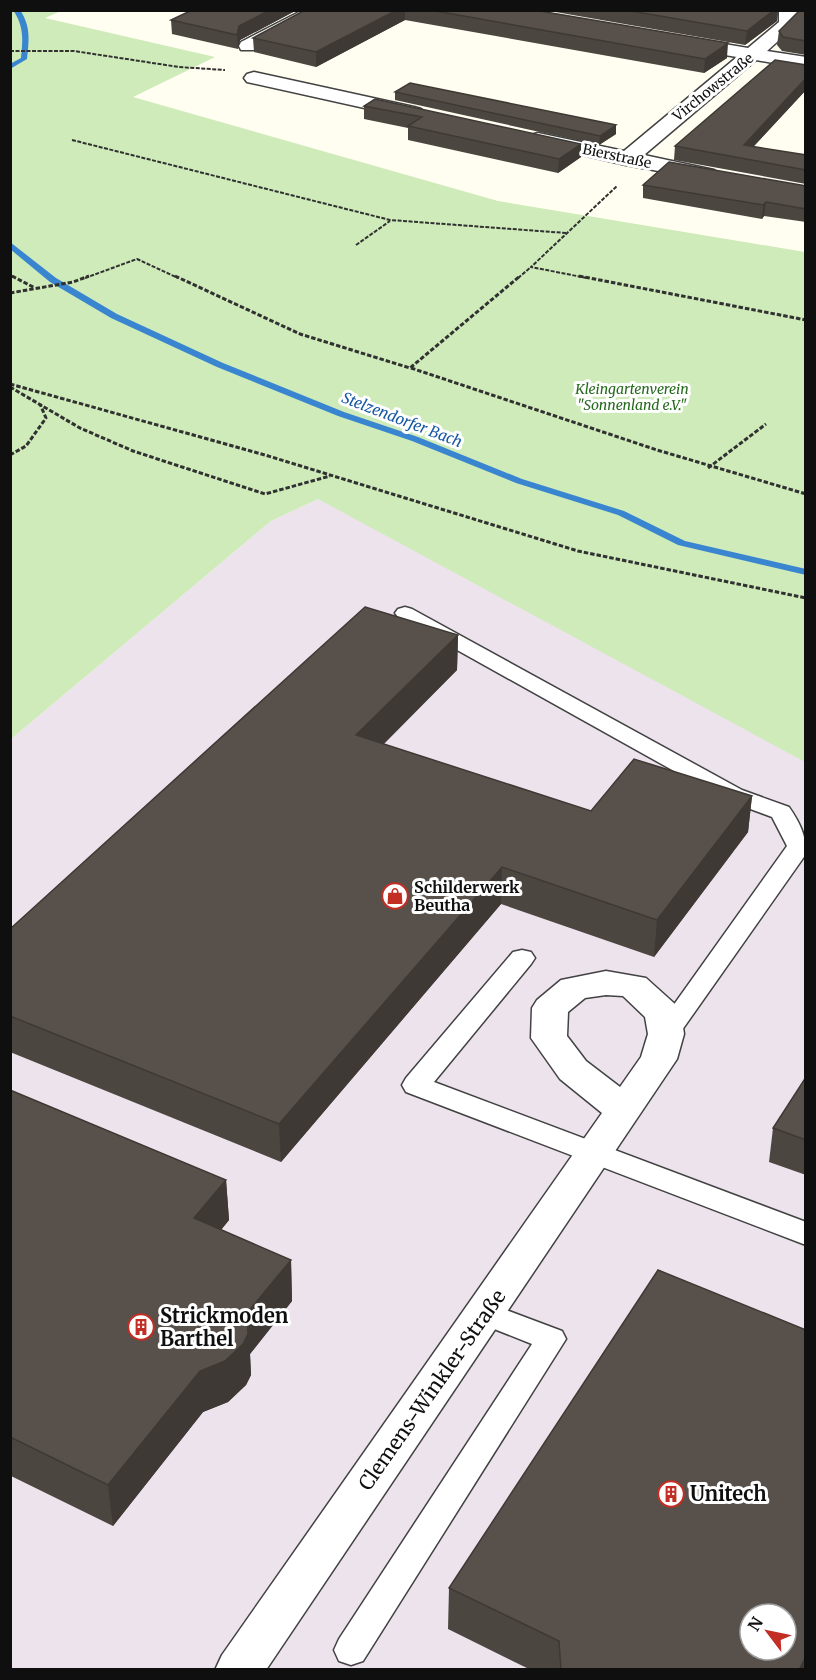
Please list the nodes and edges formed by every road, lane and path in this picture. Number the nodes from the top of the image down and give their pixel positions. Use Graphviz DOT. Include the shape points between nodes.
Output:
graph roads {
  1 [pos="318,10"];
  2 [pos="788,10"];
  3 [pos="670,41"];
  4 [pos="248,46"];
  5 [pos="10,51"];
  6 [pos="753,55"];
  7 [pos="806,63"];
  8 [pos="209,66"];
  9 [pos="254,78"];
  10 [pos="429,116"];
  11 [pos="522,136"];
  12 [pos="72,140"];
  13 [pos="634,160"];
  14 [pos="721,177"];
  15 [pos="390,220"];
  16 [pos="566,233"];
  17 [pos="356,245"];
  18 [pos="531,267"];
  19 [pos="10,275"];
  20 [pos="36,288"];
  21 [pos="10,293"];
  22 [pos="806,320"];
  23 [pos="410,368"];
  24 [pos="10,386"];
  25 [pos="40,404"];
  26 [pos="766,424"];
  27 [pos="10,455"];
  28 [pos="708,468"];
  29 [pos="331,476"];
  30 [pos="806,494"];
  31 [pos="806,598"];
  32 [pos="405,613"];
  33 [pos="522,958"];
  34 [pos="666,1034"];
  35 [pos="624,1110"];
  36 [pos="593,1154"];
  37 [pos="806,1234"];
  38 [pos="485,1313"];
  39 [pos="351,1650"];
  40 [pos="239,1670"];
  1 -- 4 [label="street"];
  2 -- 6 [label="street, Virchowstraße" via="788,24"];
  3 -- 6 [label="street"];
  5 -- 8 [label="path" via="90,51 183,67"];
  6 -- 7 [label="street"];
  6 -- 13 [label="street, Virchowstraße"];
  9 -- 10 [label="street"];
  11 -- 13 [label="street, Bierstraße"];
  12 -- 15 [label="path"];
  13 -- 14 [label="street, Bierstraße"];
  13 -- 16 [label="path"];
  15 -- 16 [label="path"];
  15 -- 17 [label="path"];
  16 -- 18 [label="path"];
  18 -- 22 [label="path"];
  18 -- 23 [label="path"];
  19 -- 20 [label="path"];
  20 -- 21 [label="path"];
  20 -- 23 [label="path" via="73,282 137,259 300,334"];
  23 -- 28 [label="path"];
  24 -- 25 [label="path"];
  24 -- 29 [label="path"];
  25 -- 27 [label="path" via="46,418 26,446"];
  25 -- 29 [label="path" via="80,428 133,451 265,494"];
  26 -- 28 [label="path"];
  28 -- 30 [label="path"];
  29 -- 31 [label="path" via="578,551"];
  32 -- 34 [label="lane" via="734,795 781,812 799,846"];
  33 -- 36 [label="lane" via="416,1085"];
  34 -- 35 [label="street, Clemens-Winkler-Straße" via="660,1059"];
  34 -- 35 [label="street" via="663,1013 633,986 606,983 574,988 550,1008 549,1038 573,1070"];
  35 -- 36 [label="street, Clemens-Winkler-Straße"];
  36 -- 37 [label="lane"];
  36 -- 38 [label="street, Clemens-Winkler-Straße"];
  38 -- 39 [label="lane" via="551,1339"];
  38 -- 40 [label="street, Clemens-Winkler-Straße"];
}
